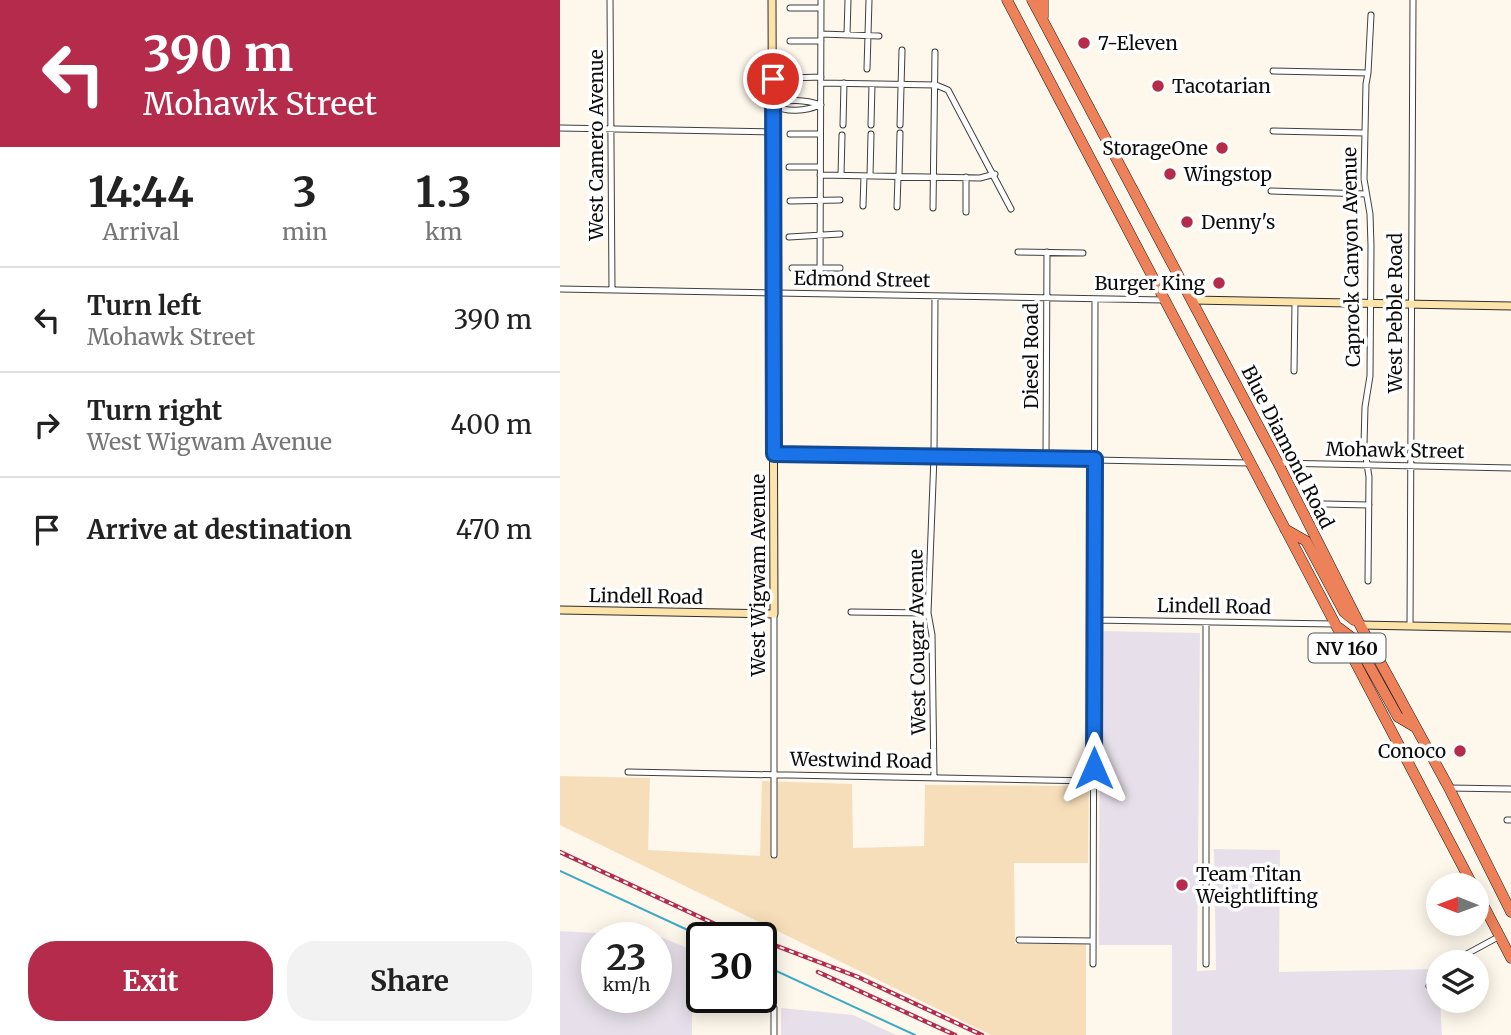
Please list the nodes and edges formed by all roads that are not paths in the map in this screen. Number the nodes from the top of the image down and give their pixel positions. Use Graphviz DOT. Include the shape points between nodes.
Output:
graph roads {
  1 [pos="610,0"];
  2 [pos="772,0"];
  3 [pos="821,0"];
  4 [pos="848,0"];
  5 [pos="869,0"];
  6 [pos="1007,0"];
  7 [pos="1032,0"];
  8 [pos="1043,0"];
  9 [pos="1413,0"];
  10 [pos="790,8"];
  11 [pos="821,8"];
  12 [pos="1371,15"];
  13 [pos="1043,21"];
  14 [pos="847,35"];
  15 [pos="868,36"];
  16 [pos="879,36"];
  17 [pos="821,38"];
  18 [pos="790,41"];
  19 [pos="902,50"];
  20 [pos="935,52"];
  21 [pos="867,69"];
  22 [pos="1273,71"];
  23 [pos="1368,73"];
  24 [pos="790,78"];
  25 [pos="821,80"];
  26 [pos="844,83"];
  27 [pos="872,84"];
  28 [pos="901,85"];
  29 [pos="936,85"];
  30 [pos="821,104"];
  31 [pos="774,105"];
  32 [pos="843,125"];
  33 [pos="871,125"];
  34 [pos="900,125"];
  35 [pos="560,128"];
  36 [pos="611,129"];
  37 [pos="1273,131"];
  38 [pos="773,132"];
  39 [pos="900,133"];
  40 [pos="1365,133"];
  41 [pos="790,134"];
  42 [pos="820,134"];
  43 [pos="871,134"];
  44 [pos="842,135"];
  45 [pos="789,167"];
  46 [pos="820,167"];
  47 [pos="995,174"];
  48 [pos="820,175"];
  49 [pos="841,175"];
  50 [pos="867,176"];
  51 [pos="898,176"];
  52 [pos="933,176"];
  53 [pos="966,177"];
  54 [pos="1271,191"];
  55 [pos="1366,194"];
  56 [pos="840,200"];
  57 [pos="790,201"];
  58 [pos="820,201"];
  59 [pos="863,206"];
  60 [pos="897,207"];
  61 [pos="933,208"];
  62 [pos="1011,209"];
  63 [pos="966,212"];
  64 [pos="840,234"];
  65 [pos="789,237"];
  66 [pos="820,237"];
  67 [pos="1018,252"];
  68 [pos="1047,252"];
  69 [pos="1083,253"];
  70 [pos="792,268"];
  71 [pos="820,268"];
  72 [pos="840,268"];
  73 [pos="820,281"];
  74 [pos="560,289"];
  75 [pos="612,290"];
  76 [pos="774,293"];
  77 [pos="935,296"];
  78 [pos="1046,298"];
  79 [pos="1095,299"];
  80 [pos="1164,300"];
  81 [pos="1192,300"];
  82 [pos="1295,303"];
  83 [pos="1370,304"];
  84 [pos="1412,305"];
  85 [pos="1511,306"];
  86 [pos="1294,371"];
  87 [pos="774,454"];
  88 [pos="934,456"];
  89 [pos="1046,459"];
  90 [pos="1095,459"];
  91 [pos="1249,463"];
  92 [pos="1278,463"];
  93 [pos="1368,465"];
  94 [pos="1410,466"];
  95 [pos="1511,468"];
  96 [pos="1324,504"];
  97 [pos="1369,505"];
  98 [pos="1284,528"];
  99 [pos="1368,581"];
  100 [pos="560,610"];
  101 [pos="851,612"];
  102 [pos="928,613"];
  103 [pos="774,614"];
  104 [pos="1094,620"];
  105 [pos="1206,622"];
  106 [pos="1335,624"];
  107 [pos="1360,625"];
  108 [pos="1410,626"];
  109 [pos="1511,628"];
  110 [pos="1416,727"];
  111 [pos="628,772"];
  112 [pos="774,774"];
  113 [pos="934,777"];
  114 [pos="1094,781"];
  115 [pos="1449,788"];
  116 [pos="1511,789"];
  117 [pos="774,855"];
  118 [pos="1466,873"];
  119 [pos="1511,912"];
  120 [pos="1489,915"];
  121 [pos="1500,936"];
  122 [pos="1019,940"];
  123 [pos="1093,941"];
  124 [pos="1473,950"];
  125 [pos="1511,958"];
  126 [pos="1093,964"];
  127 [pos="1206,964"];
  128 [pos="774,1013"];
  129 [pos="774,1035"];
  1 -- 36 [label="street, West Camero Avenue"];
  2 -- 31 [label="street, West Wigwam Avenue"];
  3 -- 11 [label="street"];
  4 -- 14 [label="street"];
  5 -- 15 [label="street"];
  6 -- 80 [label="highway, Blue Diamond Road / NV 160"];
  7 -- 13 [label="highway, Blue Diamond Road / NV 160"];
  8 -- 13 [label="highway"];
  9 -- 84 [label="street, West Pebble Road"];
  10 -- 11 [label="street"];
  11 -- 17 [label="street"];
  12 -- 23 [label="street, Caprock Canyon Avenue"];
  13 -- 81 [label="highway, Blue Diamond Road / NV 160"];
  14 -- 15 [label="street"];
  14 -- 17 [label="street"];
  15 -- 16 [label="street"];
  15 -- 21 [label="street"];
  17 -- 18 [label="street"];
  17 -- 25 [label="street"];
  19 -- 28 [label="street"];
  20 -- 29 [label="street"];
  22 -- 23 [label="street"];
  23 -- 40 [label="street, Caprock Canyon Avenue"];
  24 -- 25 [label="street"];
  25 -- 26 [label="street"];
  25 -- 30 [label="street"];
  26 -- 27 [label="street"];
  26 -- 32 [label="street"];
  27 -- 28 [label="street"];
  27 -- 33 [label="street"];
  28 -- 29 [label="street"];
  28 -- 34 [label="street"];
  29 -- 47 [label="street" via="952,93"];
  29 -- 52 [label="street"];
  30 -- 31 [label="street" via="782,110"];
  30 -- 42 [label="street"];
  31 -- 38 [label="street, West Wigwam Avenue"];
  35 -- 36 [label="street"];
  36 -- 38 [label="street"];
  36 -- 75 [label="street, West Camero Avenue"];
  37 -- 40 [label="street"];
  38 -- 76 [label="street, West Wigwam Avenue"];
  39 -- 51 [label="street"];
  40 -- 55 [label="street, Caprock Canyon Avenue"];
  41 -- 42 [label="street"];
  42 -- 46 [label="street"];
  43 -- 50 [label="street"];
  44 -- 49 [label="street"];
  45 -- 46 [label="street"];
  46 -- 48 [label="street"];
  47 -- 53 [label="street"];
  47 -- 62 [label="street"];
  48 -- 49 [label="street"];
  48 -- 58 [label="street"];
  49 -- 50 [label="street"];
  50 -- 51 [label="street"];
  50 -- 59 [label="street"];
  51 -- 52 [label="street"];
  51 -- 60 [label="street"];
  52 -- 53 [label="street"];
  52 -- 61 [label="street"];
  53 -- 63 [label="street"];
  54 -- 55 [label="street"];
  55 -- 83 [label="street, Caprock Canyon Avenue"];
  56 -- 58 [label="street"];
  57 -- 58 [label="street"];
  58 -- 66 [label="street"];
  64 -- 66 [label="street"];
  65 -- 66 [label="street"];
  66 -- 71 [label="street"];
  67 -- 68 [label="street"];
  68 -- 69 [label="street"];
  68 -- 78 [label="street, Diesel Road"];
  70 -- 71 [label="street"];
  71 -- 72 [label="street"];
  71 -- 73 [label="street"];
  74 -- 75 [label="street, Edmond Street"];
  75 -- 76 [label="street, Edmond Street"];
  76 -- 77 [label="street, Edmond Street"];
  76 -- 87 [label="street, West Wigwam Avenue"];
  77 -- 78 [label="street, Edmond Street"];
  77 -- 88 [label="street, West Cougar Avenue"];
  78 -- 79 [label="street, Edmond Street"];
  78 -- 89 [label="street, Diesel Road"];
  79 -- 80 [label="street, Edmond Street"];
  79 -- 90 [label="street"];
  80 -- 91 [label="highway, Blue Diamond Road / NV 160"];
  81 -- 82 [label="street"];
  81 -- 92 [label="highway, Blue Diamond Road / NV 160"];
  82 -- 83 [label="street"];
  82 -- 86 [label="street"];
  83 -- 84 [label="street"];
  83 -- 93 [label="street, Caprock Canyon Avenue" via="1364,444"];
  84 -- 85 [label="street"];
  84 -- 94 [label="street, West Pebble Road"];
  87 -- 88 [label="street"];
  87 -- 103 [label="street, West Wigwam Avenue"];
  88 -- 89 [label="street"];
  88 -- 102 [label="street, West Cougar Avenue"];
  89 -- 90 [label="street"];
  90 -- 91 [label="street"];
  90 -- 104 [label="street"];
  91 -- 98 [label="highway, Blue Diamond Road / NV 160"];
  92 -- 93 [label="street, Mohawk Street"];
  92 -- 107 [label="highway, Blue Diamond Road / NV 160"];
  93 -- 94 [label="street, Mohawk Street"];
  93 -- 97 [label="street, Caprock Canyon Avenue"];
  94 -- 95 [label="street, Mohawk Street"];
  94 -- 108 [label="street, West Pebble Road"];
  96 -- 97 [label="street"];
  97 -- 99 [label="street, Caprock Canyon Avenue"];
  98 -- 106 [label="highway, Blue Diamond Road / NV 160"];
  98 -- 107 [label="highway" via="1306,541 1344,612"];
  100 -- 103 [label="street, Lindell Road"];
  101 -- 102 [label="street"];
  102 -- 113 [label="street, West Cougar Avenue"];
  103 -- 112 [label="street, West Wigwam Avenue"];
  104 -- 105 [label="street, Lindell Road"];
  104 -- 114 [label="street"];
  105 -- 106 [label="street, Lindell Road"];
  105 -- 127 [label="street"];
  106 -- 110 [label="highway" via="1355,640 1398,717"];
  106 -- 118 [label="highway, Blue Diamond Road / NV 160"];
  107 -- 108 [label="street"];
  107 -- 110 [label="highway, Blue Diamond Road / NV 160"];
  108 -- 109 [label="street"];
  110 -- 115 [label="highway, Blue Diamond Road / NV 160"];
  111 -- 112 [label="street, Westwind Road"];
  112 -- 113 [label="street, Westwind Road"];
  112 -- 117 [label="street, West Wigwam Avenue"];
  113 -- 114 [label="street, Westwind Road"];
  114 -- 123 [label="street"];
  115 -- 116 [label="street"];
  115 -- 119 [label="highway, Blue Diamond Road / NV 160"];
  120 -- 121 [label="highway"];
  121 -- 124 [label="street"];
  121 -- 125 [label="highway"];
  122 -- 123 [label="street"];
  123 -- 126 [label="street"];
  128 -- 129 [label="street"];
}
